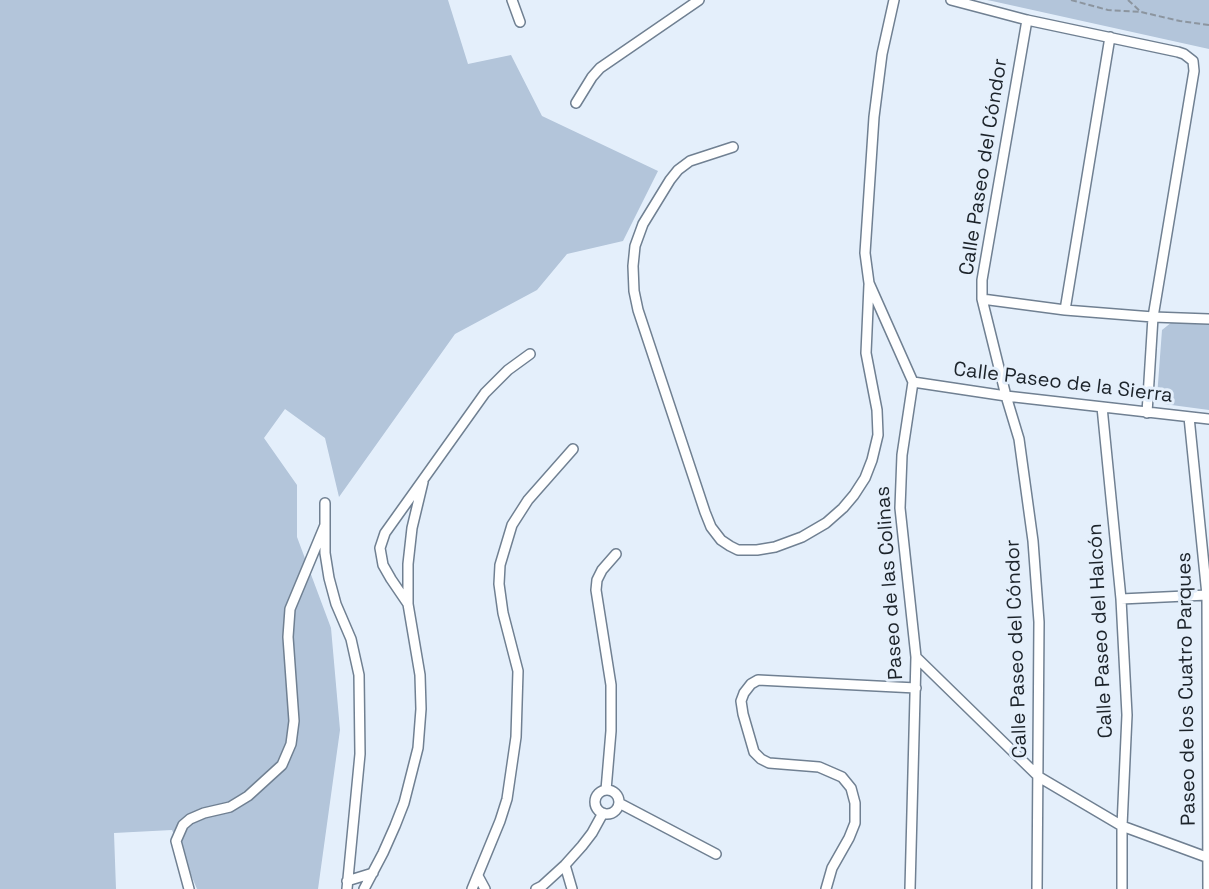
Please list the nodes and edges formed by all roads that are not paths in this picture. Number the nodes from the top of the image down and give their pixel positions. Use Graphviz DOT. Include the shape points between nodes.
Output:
graph roads {
  1 [pos="512,0"];
  2 [pos="699,0"];
  3 [pos="894,0"];
  4 [pos="951,0"];
  5 [pos="1027,20"];
  6 [pos="520,22"];
  7 [pos="1110,37"];
  8 [pos="576,103"];
  9 [pos="733,147"];
  10 [pos="869,283"];
  11 [pos="982,299"];
  12 [pos="1065,310"];
  13 [pos="1153,317"];
  14 [pos="1209,319"];
  15 [pos="530,354"];
  16 [pos="913,382"];
  17 [pos="1006,396"];
  18 [pos="1102,407"];
  19 [pos="1147,413"];
  20 [pos="1189,417"];
  21 [pos="1209,419"];
  22 [pos="573,449"];
  23 [pos="423,482"];
  24 [pos="325,503"];
  25 [pos="325,525"];
  26 [pos="616,554"];
  27 [pos="1207,596"];
  28 [pos="1120,599"];
  29 [pos="408,604"];
  30 [pos="916,657"];
  31 [pos="916,688"];
  32 [pos="1039,777"];
  33 [pos="606,790"];
  34 [pos="619,803"];
  35 [pos="603,813"];
  36 [pos="1122,826"];
  37 [pos="716,854"];
  38 [pos="1209,858"];
  39 [pos="565,865"];
  40 [pos="373,873"];
  41 [pos="478,876"];
  42 [pos="347,885"];
  43 [pos="543,888"];
  44 [pos="189,889"];
  45 [pos="364,889"];
  46 [pos="472,889"];
  47 [pos="485,889"];
  48 [pos="572,889"];
  49 [pos="826,889"];
  50 [pos="910,889"];
  51 [pos="1037,889"];
  52 [pos="1122,889"];
  53 [pos="1208,889"];
  1 -- 6 [label="street"];
  2 -- 8 [label="street" via="600,68"];
  3 -- 10 [label="street" via="874,117 865,253"];
  4 -- 5 [label="street"];
  5 -- 7 [label="street"];
  5 -- 11 [label="street, Calle Paseo del Cóndor" via="985,254"];
  7 -- 12 [label="street"];
  7 -- 13 [label="street" via="1184,54 1193,60"];
  9 -- 10 [label="street" via="690,161 678,170 643,224 633,266 638,310 705,512 711,527 730,546 757,550 802,537 843,508 865,478 878,435 866,353"];
  10 -- 16 [label="street"];
  11 -- 12 [label="street"];
  11 -- 17 [label="street, Calle Paseo del Cóndor"];
  12 -- 13 [label="street"];
  13 -- 14 [label="street"];
  13 -- 19 [label="street"];
  15 -- 23 [label="street" via="485,393"];
  16 -- 17 [label="street, Calle Paseo de la Sierra"];
  16 -- 30 [label="street, Paseo de las Colinas" via="902,455 900,508"];
  17 -- 18 [label="street, Calle Paseo de la Sierra"];
  17 -- 32 [label="street, Calle Paseo del Cóndor" via="1019,439 1033,541 1039,622"];
  18 -- 19 [label="street, Calle Paseo de la Sierra"];
  18 -- 28 [label="street, Calle Paseo del Halcón"];
  19 -- 20 [label="street, Calle Paseo de la Sierra"];
  20 -- 21 [label="street, Calle Paseo de la Sierra"];
  20 -- 27 [label="street, Paseo de los Cuatro Parques"];
  22 -- 41 [label="street" via="528,500 512,525 500,565 503,613 518,671 516,737 507,799"];
  23 -- 29 [label="street" via="409,546"];
  23 -- 29 [label="street" via="389,525 380,548 383,565"];
  24 -- 25 [label="street"];
  25 -- 42 [label="street" via="329,578 359,675 360,754"];
  25 -- 44 [label="street" via="290,609 294,722 291,744 282,765 248,796 183,825 176,841"];
  26 -- 33 [label="street" via="600,575 596,590 611,685"];
  27 -- 28 [label="street"];
  27 -- 38 [label="street, Paseo de los Cuatro Parques"];
  28 -- 36 [label="street, Calle Paseo del Halcón" via="1127,715"];
  29 -- 40 [label="street" via="420,675 418,748 404,803"];
  30 -- 31 [label="street, Paseo de las Colinas"];
  30 -- 32 [label="street"];
  31 -- 49 [label="street" via="758,680 744,693 742,714 760,759 819,767 842,777 851,788 855,823"];
  31 -- 50 [label="street, Paseo de las Colinas"];
  32 -- 36 [label="street"];
  32 -- 51 [label="street, Calle Paseo del Cóndor"];
  33 -- 34 [label="street" via="614,792"];
  33 -- 35 [label="street" via="598,793 595,801"];
  34 -- 35 [label="street" via="612,813"];
  34 -- 37 [label="street"];
  35 -- 39 [label="street"];
  36 -- 38 [label="street"];
  36 -- 52 [label="street, Calle Paseo del Halcón"];
  38 -- 53 [label="street, Paseo de los Cuatro Parques"];
  39 -- 43 [label="street"];
  39 -- 48 [label="street"];
  40 -- 42 [label="street"];
  40 -- 45 [label="street"];
  41 -- 46 [label="street"];
  41 -- 47 [label="street"];
}
